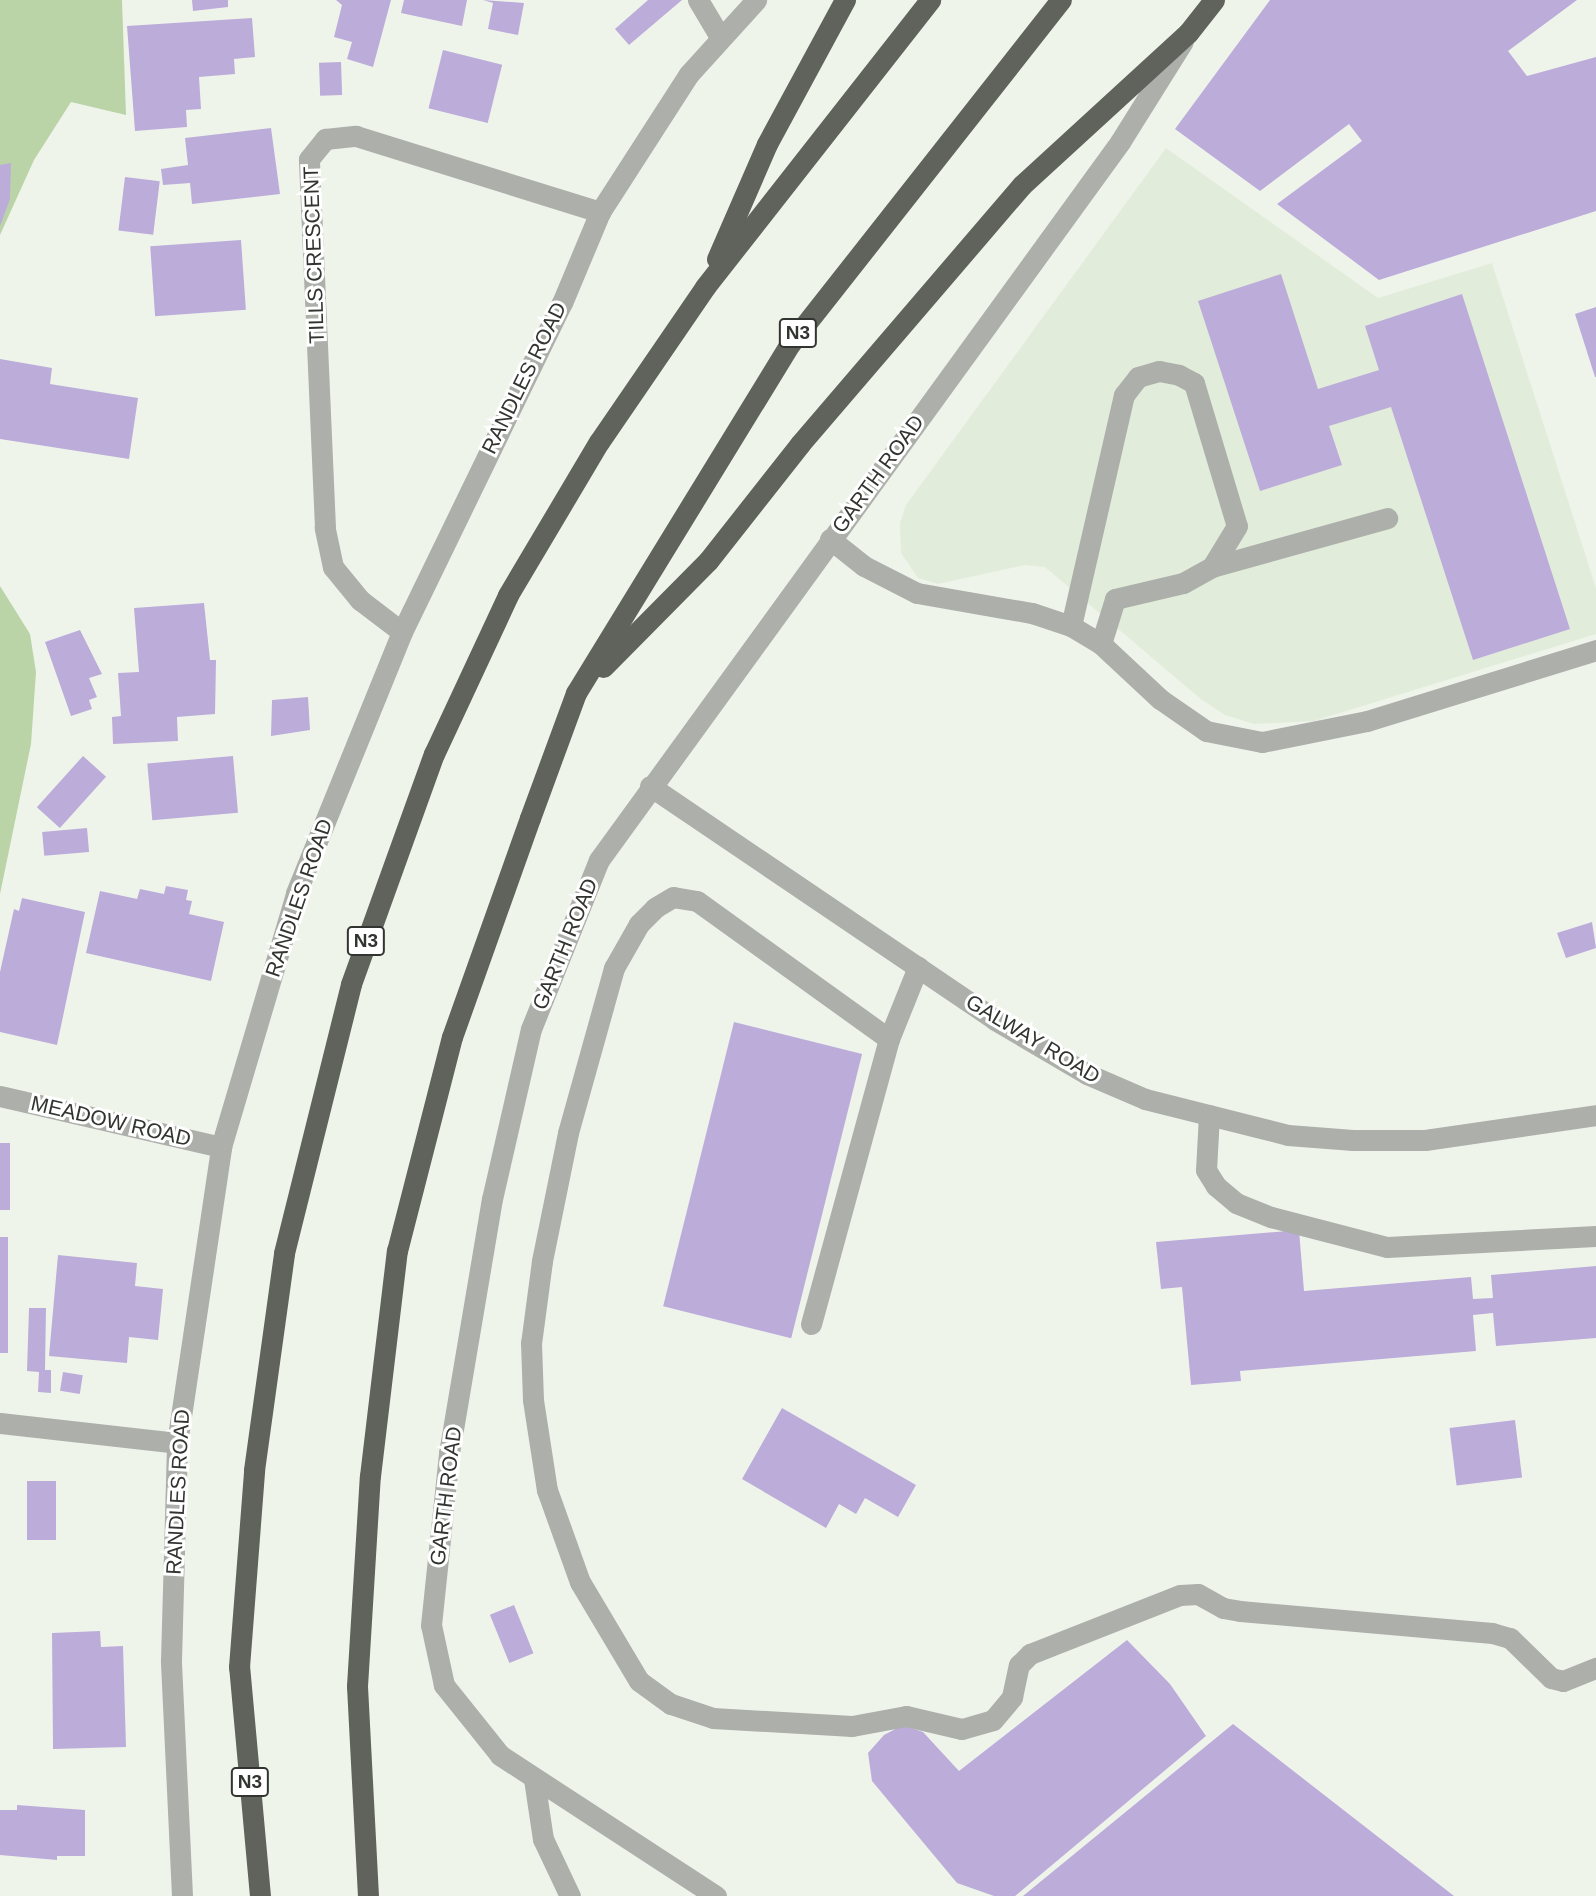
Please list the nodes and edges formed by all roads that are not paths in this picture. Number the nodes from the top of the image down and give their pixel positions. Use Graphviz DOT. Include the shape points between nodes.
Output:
graph roads {
  1 [pos="698,0"];
  2 [pos="756,0"];
  3 [pos="845,0"];
  4 [pos="930,0"];
  5 [pos="1061,0"];
  6 [pos="1214,0"];
  7 [pos="1188,33"];
  8 [pos="720,37"];
  9 [pos="600,212"];
  10 [pos="705,287"];
  11 [pos="1387,519"];
  12 [pos="830,539"];
  13 [pos="1212,567"];
  14 [pos="1071,626"];
  15 [pos="402,632"];
  16 [pos="1101,644"];
  17 [pos="1596,650"];
  18 [pos="576,694"];
  19 [pos="650,786"];
  20 [pos="918,967"];
  21 [pos="889,1039"];
  22 [pos="0,1096"];
  23 [pos="1209,1115"];
  24 [pos="1596,1115"];
  25 [pos="221,1147"];
  26 [pos="1596,1236"];
  27 [pos="811,1324"];
  28 [pos="0,1423"];
  29 [pos="177,1443"];
  30 [pos="1596,1668"];
  31 [pos="534,1779"];
  32 [pos="182,1896"];
  33 [pos="260,1896"];
  34 [pos="368,1896"];
  35 [pos="570,1896"];
  36 [pos="716,1896"];
  1 -- 8 [label="street"];
  2 -- 8 [label="street, RANDLES ROAD"];
  3 -- 10 [label="highway" via="767,144"];
  4 -- 10 [label="highway, N3"];
  5 -- 18 [label="highway, N3" via="790,344"];
  6 -- 7 [label="highway"];
  7 -- 12 [label="street, GARTH ROAD" via="1120,142"];
  7 -- 18 [label="highway" via="1022,185 800,444 708,561"];
  8 -- 9 [label="street, RANDLES ROAD" via="689,74"];
  9 -- 15 [label="street, RANDLES ROAD" via="562,303"];
  9 -- 15 [label="street, TILLS CRESCENT" via="356,136 325,139 309,159 325,528 333,567 360,600"];
  10 -- 33 [label="highway, N3" via="599,442 508,595 434,754 351,984 284,1253 254,1470 239,1667"];
  11 -- 13 [label="street"];
  12 -- 14 [label="street" via="864,566 917,593 1032,613"];
  12 -- 19 [label="street, GARTH ROAD"];
  13 -- 14 [label="street" via="1237,526 1194,383 1159,371 1138,377 1124,395 1115,423"];
  13 -- 16 [label="street" via="1183,583 1115,599"];
  14 -- 16 [label="street"];
  15 -- 25 [label="street, RANDLES ROAD" via="296,893"];
  16 -- 17 [label="street" via="1160,699 1206,731 1262,742 1367,721"];
  18 -- 34 [label="highway, N3" via="452,1037 397,1251 370,1476 356,1686"];
  19 -- 20 [label="street, GALWAY ROAD"];
  19 -- 31 [label="street, GARTH ROAD" via="598,860 531,1028 492,1199 449,1453 431,1625 444,1685 500,1755"];
  20 -- 21 [label="street"];
  20 -- 23 [label="street, GALWAY ROAD" via="1087,1074 1145,1098"];
  21 -- 27 [label="street"];
  21 -- 30 [label="street" via="697,901 673,897 655,908 639,924 614,968 568,1133 531,1343 533,1400 547,1490 580,1582 639,1681 671,1704 713,1718 852,1726 906,1716 962,1729 993,1720 1012,1697 1019,1665 1030,1654 1162,1599 1189,1594 1240,1611 1492,1633 1510,1638 1551,1678 1563,1681"];
  22 -- 25 [label="street, MEADOW ROAD"];
  23 -- 24 [label="street, GALWAY ROAD" via="1288,1135 1353,1140 1426,1140"];
  23 -- 26 [label="street" via="1206,1170 1236,1203 1271,1217 1387,1247"];
  25 -- 29 [label="street, RANDLES ROAD"];
  28 -- 29 [label="street"];
  29 -- 32 [label="street, RANDLES ROAD" via="171,1660"];
  31 -- 35 [label="street" via="543,1839"];
  31 -- 36 [label="street, GARTH ROAD"];
}
